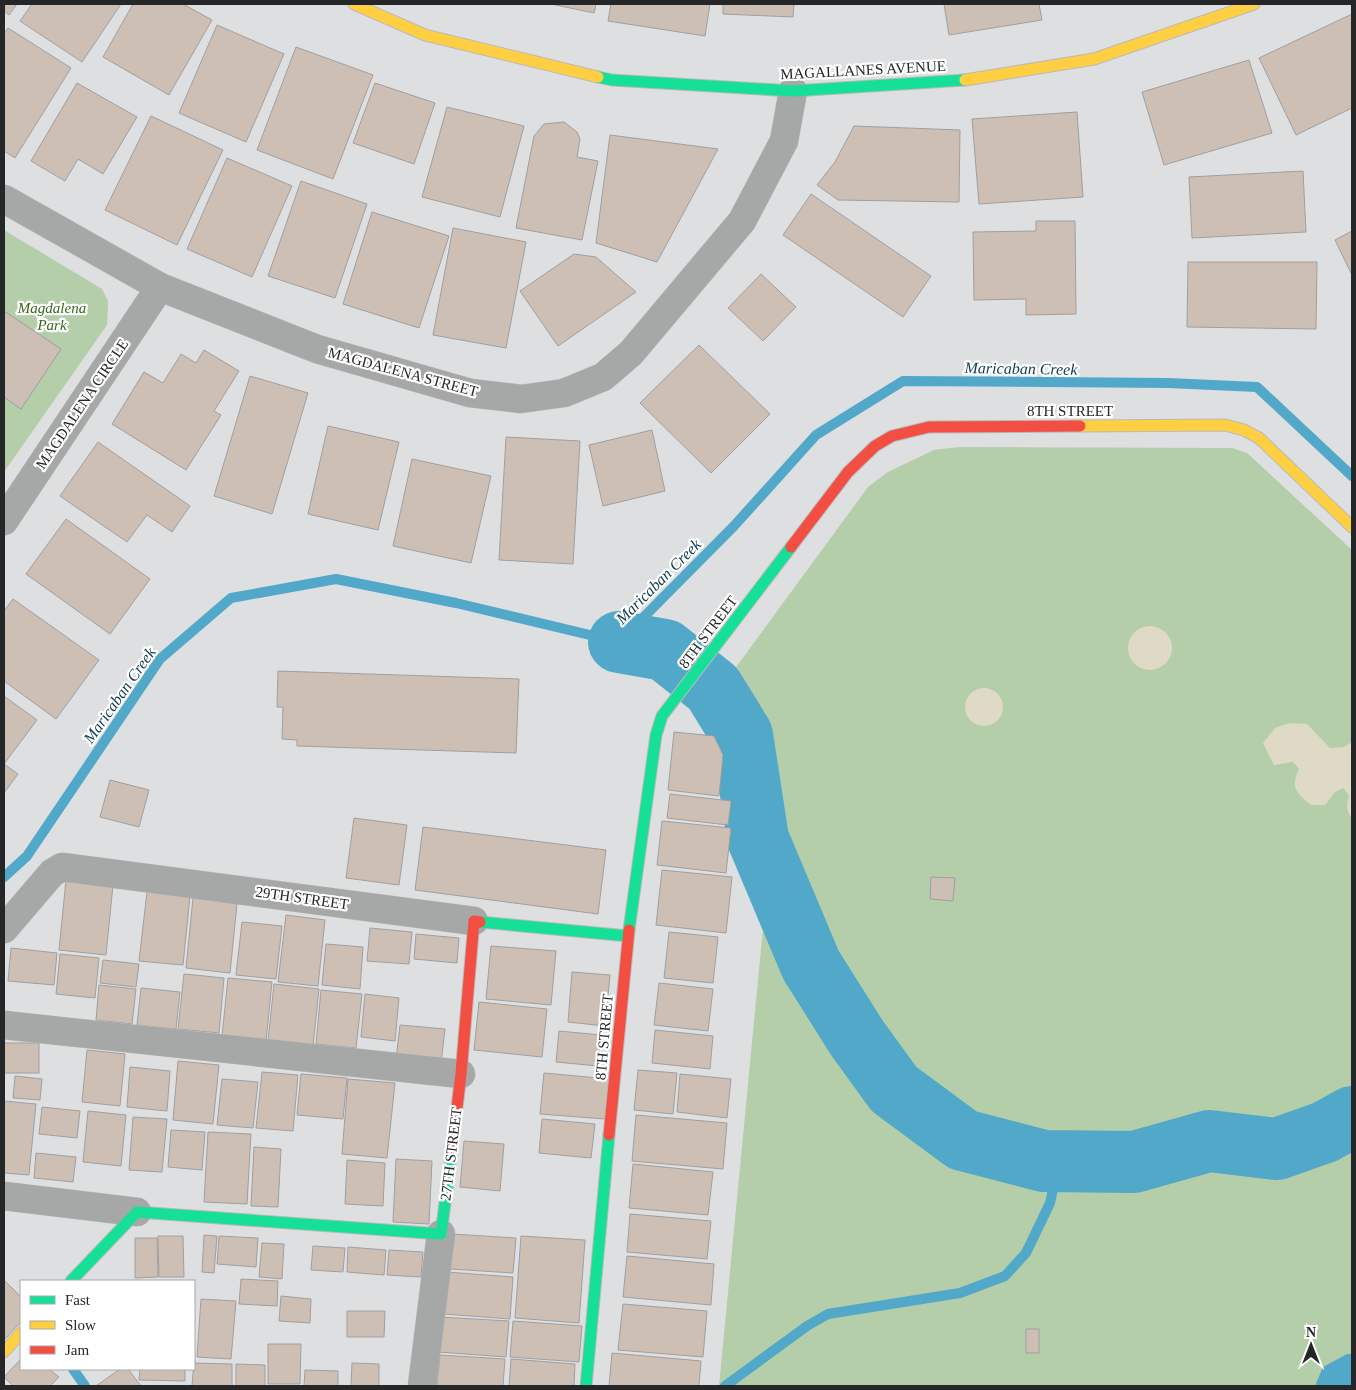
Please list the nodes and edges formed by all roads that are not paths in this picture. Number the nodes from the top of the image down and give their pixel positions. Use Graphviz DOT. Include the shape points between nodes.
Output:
graph roads {
  1 [pos="354,4"];
  2 [pos="1254,4"];
  3 [pos="793,90"];
  4 [pos="4,199"];
  5 [pos="160,288"];
  6 [pos="4,521"];
  7 [pos="1352,527"];
  8 [pos="474,921"];
  9 [pos="4,929"];
  10 [pos="628,936"];
  11 [pos="4,1025"];
  12 [pos="461,1074"];
  13 [pos="4,1196"];
  14 [pos="137,1212"];
  15 [pos="441,1234"];
  16 [pos="72,1280"];
  17 [pos="20,1334"];
  18 [pos="4,1352"];
  19 [pos="422,1386"];
  20 [pos="586,1386"];
  1 -- 3 [label="street, MAGALLANES AVENUE" via="425,35 612,80"];
  2 -- 3 [label="street, MAGALLANES AVENUE" via="1094,58 960,81"];
  3 -- 5 [label="street, MAGDALENA STREET" via="784,141 742,221 631,353 603,376 564,393 521,399 470,392 317,349"];
  4 -- 5 [label="street, MAGDALENA STREET"];
  5 -- 6 [label="street, MAGDALENA CIRCLE"];
  7 -- 10 [label="street, 8TH STREET" via="1259,438 1225,425 928,427 904,430 883,439 848,472 662,716 656,735"];
  8 -- 9 [label="street, 29TH STREET" via="62,867 52,873"];
  8 -- 10 [label="street, 29TH STREET"];
  8 -- 12 [label="street, 27TH STREET"];
  10 -- 20 [label="street, 8TH STREET"];
  11 -- 12 [label="street"];
  12 -- 15 [label="street, 27TH STREET"];
  13 -- 14 [label="street"];
  14 -- 15 [label="street"];
  14 -- 16 [label="street"];
  15 -- 19 [label="street, 27TH STREET"];
  17 -- 18 [label="street"];
}
